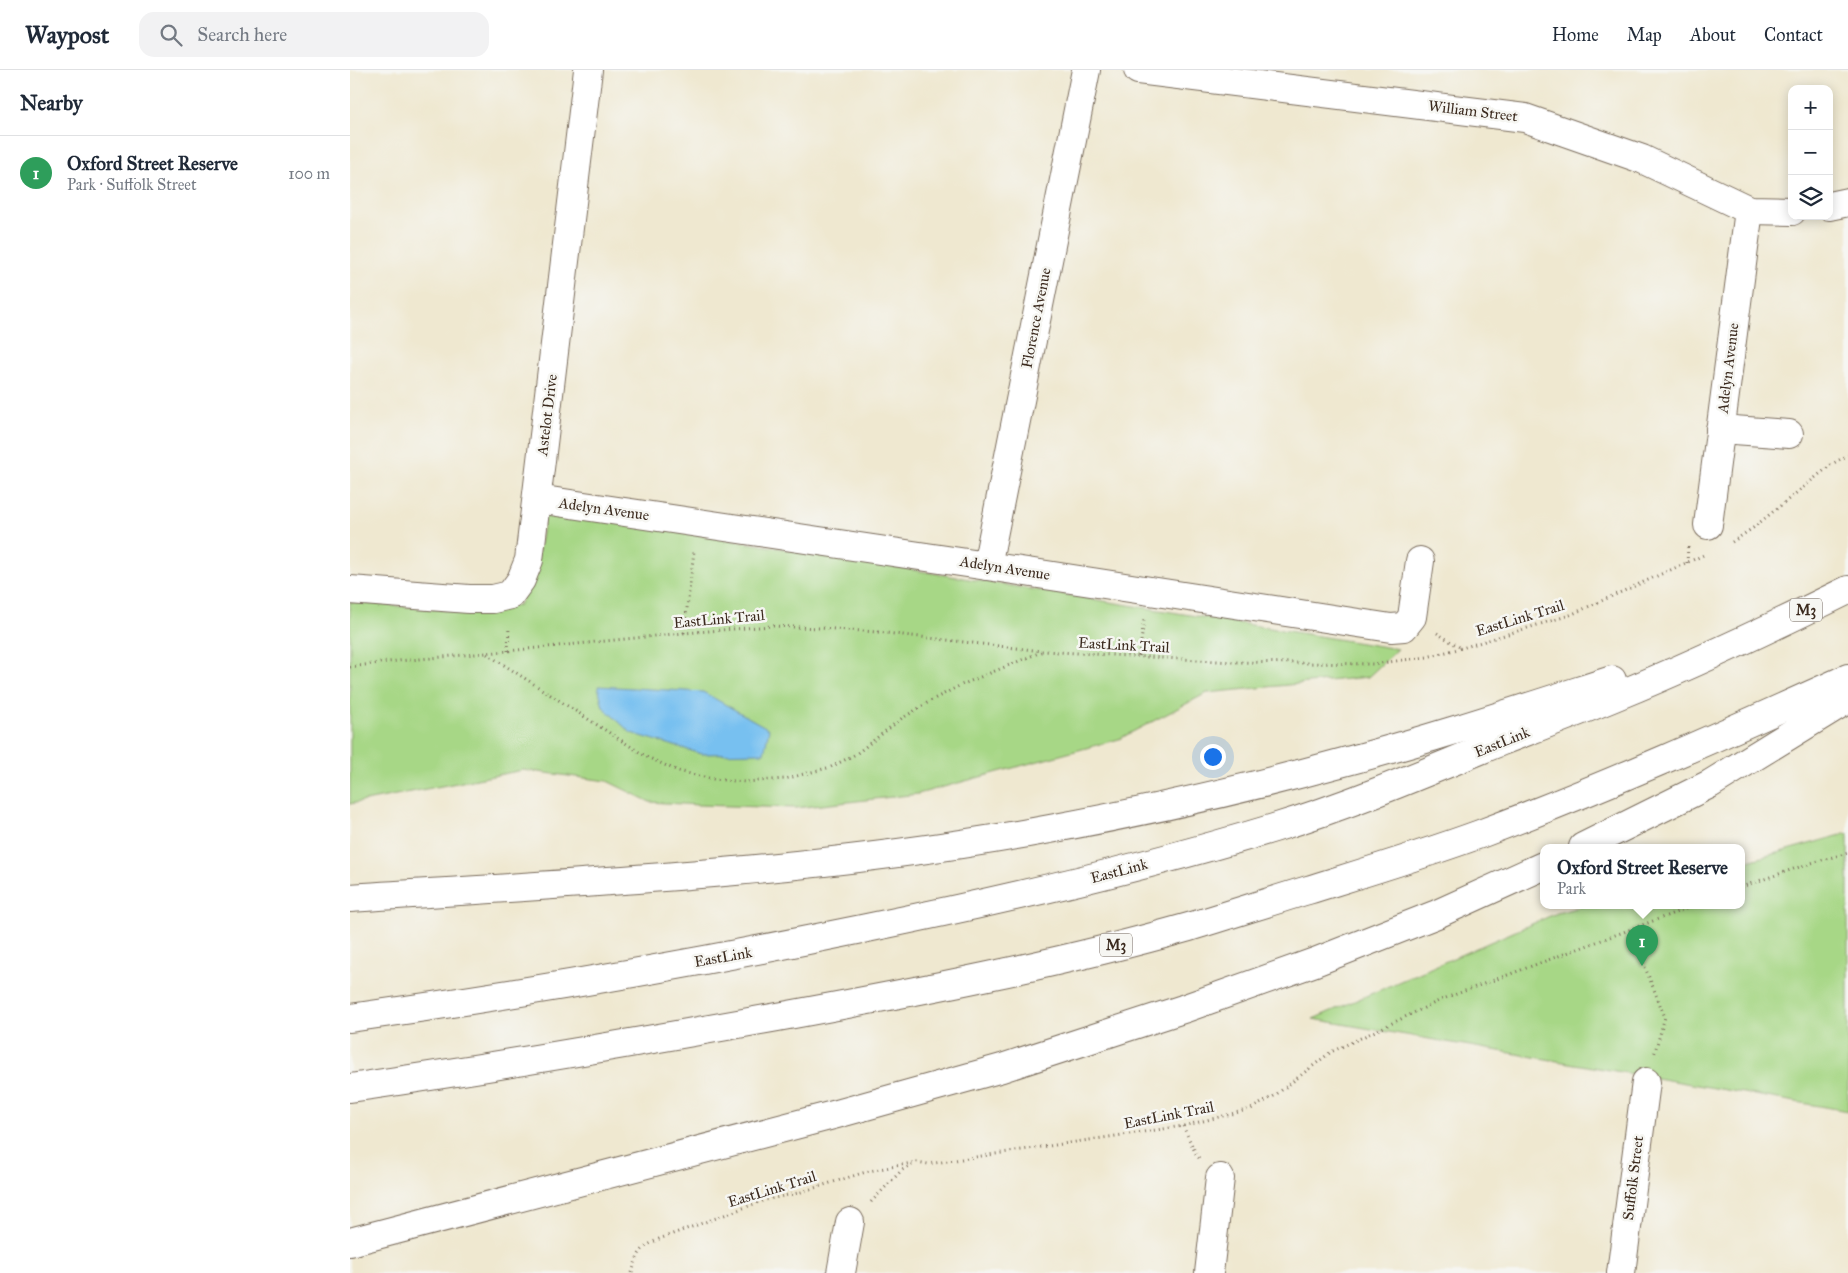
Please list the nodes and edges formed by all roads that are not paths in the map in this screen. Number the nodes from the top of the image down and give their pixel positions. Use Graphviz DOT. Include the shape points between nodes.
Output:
graph roads {
  1 [pos="588,70"];
  2 [pos="1086,70"];
  3 [pos="1138,70"];
  4 [pos="1848,202"];
  5 [pos="1833,205"];
  6 [pos="1749,210"];
  7 [pos="1788,211"];
  8 [pos="1720,429"];
  9 [pos="1789,434"];
  10 [pos="537,499"];
  11 [pos="1708,525"];
  12 [pos="1420,561"];
  13 [pos="987,566"];
  14 [pos="350,590"];
  15 [pos="1848,590"];
  16 [pos="1764,631"];
  17 [pos="1848,678"];
  18 [pos="1848,699"];
  19 [pos="1589,844"];
  20 [pos="1540,867"];
  21 [pos="350,898"];
  22 [pos="350,1018"];
  23 [pos="1646,1082"];
  24 [pos="350,1088"];
  25 [pos="1220,1178"];
  26 [pos="850,1222"];
  27 [pos="350,1242"];
  28 [pos="841,1273"];
  29 [pos="1209,1273"];
  30 [pos="1621,1273"];
  1 -- 10 [label="main road, Astelot Drive"];
  2 -- 13 [label="main road, Florence Avenue"];
  3 -- 6 [label="main road, William Street" via="1525,118 1642,159"];
  4 -- 5 [label="main road"];
  6 -- 7 [label="main road, William Street"];
  6 -- 8 [label="main road, Adelyn Avenue"];
  8 -- 9 [label="main road"];
  8 -- 11 [label="main road, Adelyn Avenue"];
  10 -- 13 [label="main road, Adelyn Avenue"];
  10 -- 14 [label="main road, Astelot Drive" via="529,560 521,580 510,595 469,599"];
  12 -- 13 [label="main road, Adelyn Avenue" via="1412,617 1404,626 1392,628"];
  15 -- 16 [label="main road, EastLink / M3"];
  16 -- 21 [label="main road" via="1336,765 1049,829 777,868"];
  16 -- 22 [label="main road, EastLink / M3" via="1621,694 1382,790 1276,828 1006,898 768,949"];
  17 -- 24 [label="main road, M3" via="1588,792 1477,835 1188,927 1044,964 886,996 655,1039"];
  18 -- 19 [label="main road" via="1710,784"];
  20 -- 27 [label="main road" via="1437,914 1315,962 1002,1068"];
  23 -- 30 [label="main road, Suffolk Street"];
  25 -- 29 [label="main road"];
  26 -- 28 [label="main road"];
}
